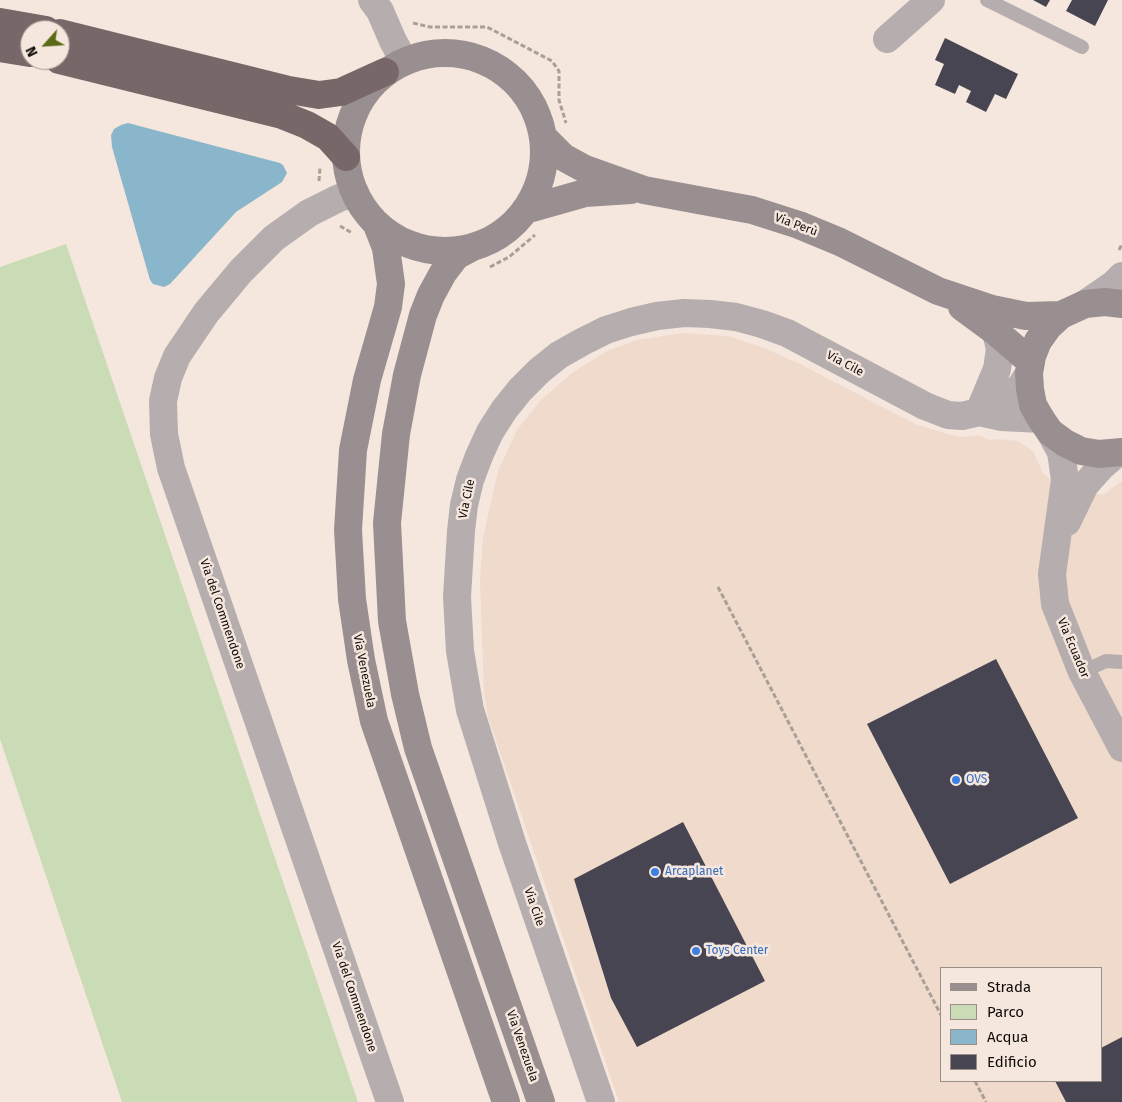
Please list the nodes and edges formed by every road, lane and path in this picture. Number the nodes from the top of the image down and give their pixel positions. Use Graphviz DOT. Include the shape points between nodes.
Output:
graph roads {
  1 [pos="372,0"];
  2 [pos="931,0"];
  3 [pos="987,0"];
  4 [pos="409,21"];
  5 [pos="0,22"];
  6 [pos="20,25"];
  7 [pos="70,36"];
  8 [pos="887,39"];
  9 [pos="1082,47"];
  10 [pos="0,48"];
  11 [pos="20,51"];
  12 [pos="70,63"];
  13 [pos="395,66"];
  14 [pos="567,125"];
  15 [pos="543,137"];
  16 [pos="346,157"];
  17 [pos="318,160"];
  18 [pos="315,188"];
  19 [pos="644,190"];
  20 [pos="355,193"];
  21 [pos="525,210"];
  22 [pos="377,225"];
  23 [pos="471,248"];
  24 [pos="1122,276"];
  25 [pos="938,291"];
  26 [pos="1085,304"];
  27 [pos="1122,304"];
  28 [pos="1061,316"];
  29 [pos="996,332"];
  30 [pos="1030,368"];
  31 [pos="979,412"];
  32 [pos="1045,425"];
  33 [pos="1119,453"];
  34 [pos="1057,542"];
  35 [pos="718,587"];
  36 [pos="1122,662"];
  37 [pos="1082,672"];
  38 [pos="1122,748"];
  39 [pos="940,1013"];
  40 [pos="976,1082"];
  41 [pos="390,1102"];
  42 [pos="506,1102"];
  43 [pos="541,1102"];
  44 [pos="601,1102"];
  45 [pos="986,1102"];
  1 -- 13 [label="street" via="393,41"];
  2 -- 8 [label="street"];
  3 -- 9 [label="lane"];
  4 -- 14 [label="path" via="430,26 487,27 552,61 559,72 559,100"];
  5 -- 6 [label="highway"];
  7 -- 13 [label="highway" via="319,95 341,92"];
  10 -- 11 [label="highway"];
  12 -- 16 [label="highway" via="282,115 328,137"];
  13 -- 15 [label="main road" via="426,54 448,52 471,56 492,65 511,78 526,95 537,115"];
  13 -- 16 [label="main road" via="367,89 354,109 347,132"];
  15 -- 19 [label="main road, Via Perù" via="563,157 585,169"];
  15 -- 21 [label="main road" via="544,163 537,188"];
  16 -- 20 [label="main road" via="348,176"];
  17 -- 18 [label="path" via="320,172"];
  19 -- 21 [label="main road, Via Perù" via="584,193"];
  19 -- 25 [label="main road, Via Perù" via="752,210 799,225"];
  20 -- 22 [label="main road"];
  20 -- 41 [label="street, Via del Commendone" via="309,213 274,238 206,312 177,356 168,378 163,401 164,434 171,468"];
  21 -- 23 [label="main road" via="510,227"];
  22 -- 23 [label="main road" via="397,240 421,249"];
  22 -- 42 [label="main road, Via Venezuela" via="386,248 391,284 388,307 367,380 354,450 348,530 359,652 384,753"];
  23 -- 43 [label="main road, Via Venezuela" via="456,256 431,295 407,375 396,434 387,523 392,621 418,748"];
  24 -- 26 [label="street"];
  25 -- 28 [label="main road, Via Perù" via="992,309 1026,316"];
  25 -- 29 [label="main road, Via Perù"];
  26 -- 27 [label="main road"];
  26 -- 28 [label="main road"];
  28 -- 30 [label="main road" via="1038,341"];
  29 -- 30 [label="main road, Via Perù"];
  29 -- 31 [label="street" via="1000,349 997,369"];
  30 -- 31 [label="street, Via Cile" via="1021,386 1003,401"];
  30 -- 32 [label="main road" via="1033,405"];
  31 -- 32 [label="street, Via Cile"];
  31 -- 44 [label="street, Via Cile" via="948,415 925,406 787,333 762,324 736,317 684,313 631,322 574,346 520,390 490,432 478,456 464,506 457,597 461,659 470,710 512,843"];
  32 -- 33 [label="main road" via="1065,443 1081,451"];
  32 -- 34 [label="street, Via Ecuador" via="1061,452 1065,480"];
  33 -- 34 [label="street, Via Ecuador" via="1085,485"];
  34 -- 37 [label="street, Via Ecuador" via="1052,574 1055,604"];
  35 -- 39 [label="path"];
  36 -- 37 [label="lane" via="1106,661"];
  37 -- 38 [label="street, Via Ecuador"];
  40 -- 45 [label="path"];
}
